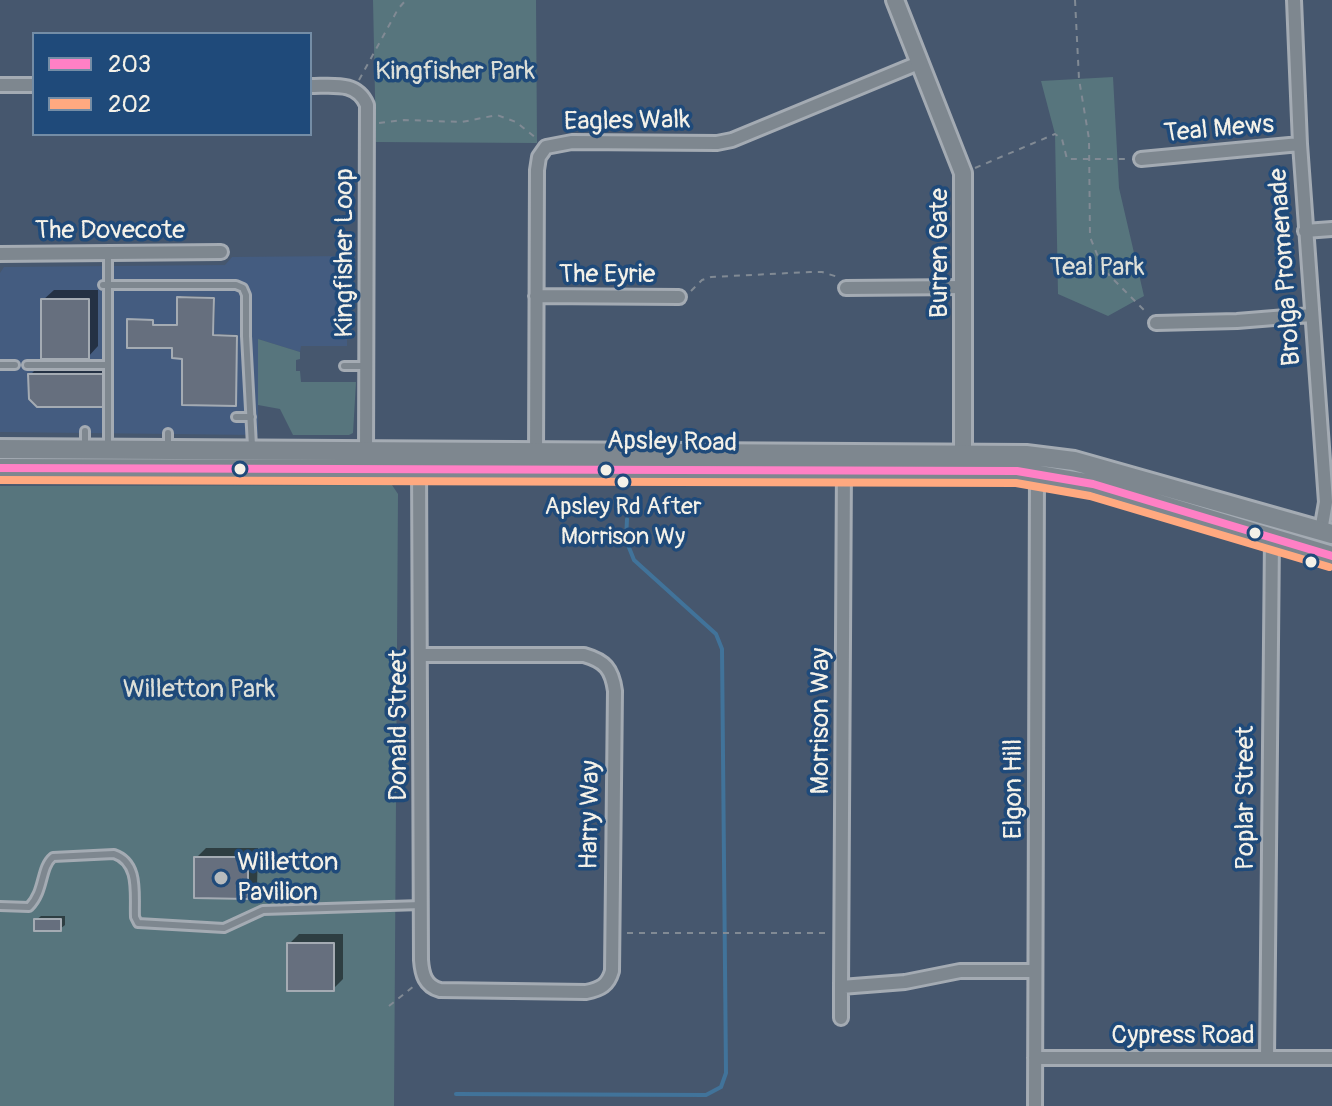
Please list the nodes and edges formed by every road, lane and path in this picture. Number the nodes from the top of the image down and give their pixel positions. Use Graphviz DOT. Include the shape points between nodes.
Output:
graph roads {
  1 [pos="406,0"];
  2 [pos="895,0"];
  3 [pos="1075,0"];
  4 [pos="1294,0"];
  5 [pos="921,62"];
  6 [pos="0,85"];
  7 [pos="32,85"];
  8 [pos="312,86"];
  9 [pos="355,89"];
  10 [pos="368,123"];
  11 [pos="1300,144"];
  12 [pos="546,147"];
  13 [pos="1089,158"];
  14 [pos="1141,159"];
  15 [pos="963,173"];
  16 [pos="1332,229"];
  17 [pos="1305,231"];
  18 [pos="108,252"];
  19 [pos="221,252"];
  20 [pos="0,254"];
  21 [pos="105,285"];
  22 [pos="965,287"];
  23 [pos="846,288"];
  24 [pos="536,296"];
  25 [pos="679,297"];
  26 [pos="1311,315"];
  27 [pos="1156,323"];
  28 [pos="0,365"];
  29 [pos="15,365"];
  30 [pos="27,365"];
  31 [pos="108,365"];
  32 [pos="344,366"];
  33 [pos="366,366"];
  34 [pos="236,417"];
  35 [pos="251,417"];
  36 [pos="0,449"];
  37 [pos="108,449"];
  38 [pos="253,450"];
  39 [pos="366,459"];
  40 [pos="419,459"];
  41 [pos="536,460"];
  42 [pos="844,462"];
  43 [pos="963,462"];
  44 [pos="0,468"];
  45 [pos="1037,473"];
  46 [pos="1326,533"];
  47 [pos="1272,538"];
  48 [pos="1332,556"];
  49 [pos="421,655"];
  50 [pos="421,905"];
  51 [pos="0,906"];
  52 [pos="612,933"];
  53 [pos="842,934"];
  54 [pos="1035,971"];
  55 [pos="424,978"];
  56 [pos="841,987"];
  57 [pos="389,1006"];
  58 [pos="841,1018"];
  59 [pos="1035,1058"];
  60 [pos="1267,1058"];
  61 [pos="1332,1058"];
  62 [pos="1035,1106"];
  1 -- 9 [label="path"];
  2 -- 5 [label="street, Burren Gate"];
  3 -- 13 [label="path"];
  4 -- 11 [label="street, Brolga Promenade"];
  5 -- 12 [label="street, Eagles Walk" via="732,140 572,142"];
  5 -- 15 [label="street, Burren Gate"];
  6 -- 7 [label="street"];
  8 -- 9 [label="street"];
  9 -- 10 [label="street, Kingfisher Loop" via="367,105"];
  10 -- 12 [label="path" via="462,122 497,115 516,122"];
  10 -- 33 [label="street, Kingfisher Loop"];
  11 -- 14 [label="street, Teal Mews"];
  11 -- 17 [label="street, Brolga Promenade"];
  12 -- 24 [label="street, Eagles Walk" via="537,170"];
  13 -- 14 [label="path"];
  13 -- 15 [label="path" via="1067,159 1062,139 1055,134"];
  13 -- 27 [label="path" via="1090,237 1103,269"];
  15 -- 22 [label="street, Burren Gate"];
  16 -- 17 [label="street"];
  17 -- 26 [label="street, Brolga Promenade"];
  18 -- 19 [label="street, The Dovecote"];
  18 -- 20 [label="street, The Dovecote"];
  18 -- 21 [label="lane"];
  21 -- 31 [label="lane"];
  21 -- 35 [label="lane" via="243,288"];
  22 -- 23 [label="street"];
  22 -- 43 [label="street, Burren Gate"];
  23 -- 25 [label="path" via="837,276 822,272 711,277"];
  24 -- 25 [label="street, The Eyrie"];
  24 -- 41 [label="street, Eagles Walk"];
  26 -- 27 [label="street"];
  26 -- 46 [label="street, Brolga Promenade"];
  28 -- 29 [label="lane"];
  30 -- 31 [label="lane"];
  31 -- 37 [label="lane"];
  32 -- 33 [label="lane"];
  33 -- 39 [label="street, Kingfisher Loop"];
  34 -- 35 [label="lane"];
  35 -- 38 [label="lane"];
  36 -- 37 [label="main road, Apsley Road" via="85,440"];
  37 -- 38 [label="main road, Apsley Road" via="168,441"];
  38 -- 39 [label="main road, Apsley Road"];
  39 -- 40 [label="main road, Apsley Road"];
  39 -- 44 [label="main road, Apsley Road"];
  40 -- 41 [label="main road, Apsley Road"];
  40 -- 49 [label="street, Donald Street"];
  41 -- 42 [label="main road, Apsley Road"];
  42 -- 43 [label="main road, Apsley Road"];
  42 -- 53 [label="street, Morrison Way"];
  43 -- 45 [label="main road, Apsley Road"];
  43 -- 46 [label="main road, Apsley Road" via="1026,455 1074,461"];
  45 -- 47 [label="main road, Apsley Road" via="1093,484"];
  45 -- 54 [label="street, Elgon Hill"];
  47 -- 48 [label="main road, Apsley Road"];
  47 -- 60 [label="street, Poplar Street"];
  49 -- 50 [label="street, Donald Street"];
  49 -- 52 [label="street, Harry Way" via="584,655 601,660 613,673"];
  50 -- 51 [label="lane" via="263,910 224,928 138,923 133,871 114,854 53,857 38,898 29,907"];
  50 -- 55 [label="street, Donald Street"];
  52 -- 53 [label="path"];
  52 -- 55 [label="street, Harry Way" via="610,978 595,990 440,990"];
  53 -- 56 [label="street, Morrison Way"];
  54 -- 56 [label="street" via="960,971"];
  54 -- 59 [label="street, Elgon Hill"];
  55 -- 57 [label="path"];
  56 -- 58 [label="street, Morrison Way"];
  59 -- 60 [label="street, Cypress Road"];
  59 -- 62 [label="street, Elgon Hill"];
  60 -- 61 [label="street, Cypress Road"];
}
